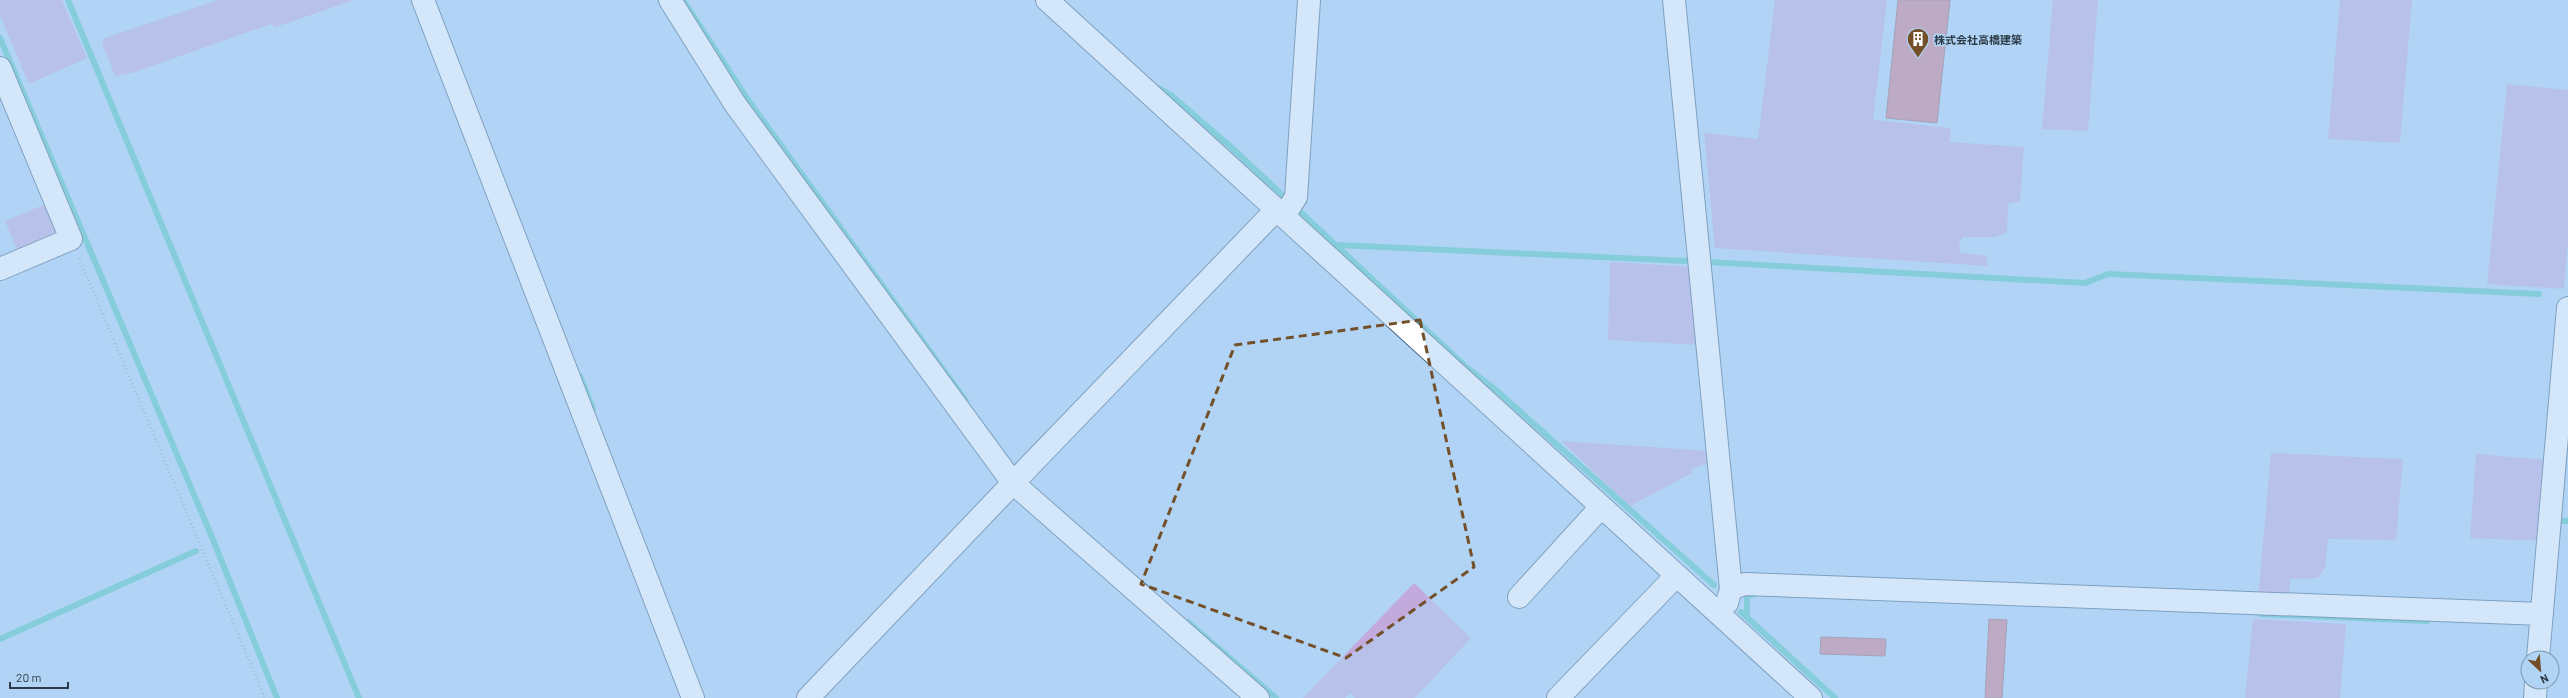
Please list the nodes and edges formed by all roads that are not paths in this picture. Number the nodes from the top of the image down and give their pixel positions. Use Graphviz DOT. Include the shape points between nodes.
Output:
graph roads {
  1 [pos="423,0"];
  2 [pos="670,0"];
  3 [pos="1047,0"];
  4 [pos="1309,0"];
  5 [pos="1674,0"];
  6 [pos="0,68"];
  7 [pos="1280,212"];
  8 [pos="0,269"];
  9 [pos="2568,308"];
  10 [pos="1013,483"];
  11 [pos="1601,507"];
  12 [pos="1676,576"];
  13 [pos="1738,586"];
  14 [pos="1519,596"];
  15 [pos="1722,617"];
  16 [pos="2541,622"];
  17 [pos="2539,650"];
  18 [pos="693,698"];
  19 [pos="808,698"];
  20 [pos="1258,698"];
  21 [pos="1558,698"];
  22 [pos="1810,698"];
  1 -- 18 [label="street"];
  2 -- 10 [label="street" via="736,104"];
  3 -- 7 [label="street"];
  4 -- 7 [label="street" via="1296,197"];
  5 -- 13 [label="street" via="1699,261"];
  6 -- 8 [label="street" via="71,239"];
  7 -- 10 [label="street"];
  7 -- 11 [label="street"];
  9 -- 16 [label="street"];
  10 -- 19 [label="street"];
  10 -- 20 [label="street"];
  11 -- 12 [label="street"];
  11 -- 14 [label="street"];
  12 -- 15 [label="street"];
  12 -- 21 [label="street"];
  13 -- 15 [label="street"];
  13 -- 16 [label="street"];
  15 -- 22 [label="street"];
  16 -- 17 [label="street"];
}
